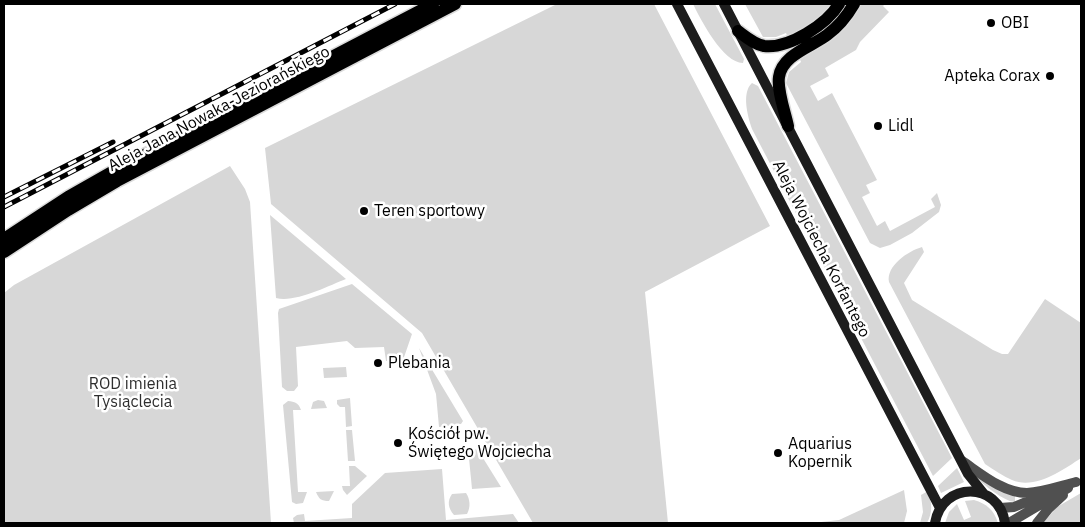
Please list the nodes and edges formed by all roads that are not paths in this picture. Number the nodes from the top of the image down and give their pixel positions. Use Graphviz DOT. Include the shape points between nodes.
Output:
graph roads {
  1 [pos="433,4"];
  2 [pos="455,4"];
  3 [pos="677,4"];
  4 [pos="724,4"];
  5 [pos="839,4"];
  6 [pos="854,4"];
  7 [pos="738,30"];
  8 [pos="788,126"];
  9 [pos="4,239"];
  10 [pos="4,252"];
  11 [pos="962,461"];
  12 [pos="1079,481"];
  13 [pos="984,494"];
  14 [pos="940,508"];
  15 [pos="1000,508"];
  16 [pos="935,523"];
  17 [pos="1005,523"];
  18 [pos="1009,523"];
  19 [pos="1037,523"];
  1 -- 9 [label="main road, Aleja Jana Nowaka-Jeziorańskiego" via="112,172"];
  2 -- 10 [label="main road, Aleja Jana Nowaka-Jeziorańskiego" via="117,180"];
  3 -- 14 [label="main road, Aleja Wojciecha Korfantego"];
  4 -- 7 [label="main road, Aleja Wojciecha Korfantego"];
  5 -- 7 [label="main road" via="820,24 787,43 764,46 754,43"];
  6 -- 8 [label="main road" via="828,35 794,56 781,70 779,85"];
  7 -- 8 [label="main road, Aleja Wojciecha Korfantego"];
  8 -- 11 [label="main road, Aleja Wojciecha Korfantego"];
  11 -- 12 [label="street" via="985,477 1018,492 1035,492"];
  11 -- 13 [label="main road, Aleja Wojciecha Korfantego"];
  12 -- 15 [label="street" via="1014,507"];
  12 -- 18 [label="street"];
  12 -- 19 [label="street"];
  13 -- 14 [label="main road" via="974,491 959,493 946,500"];
  13 -- 15 [label="main road, Aleja Wojciecha Korfantego"];
  14 -- 16 [label="main road"];
  15 -- 17 [label="main road"];
}
